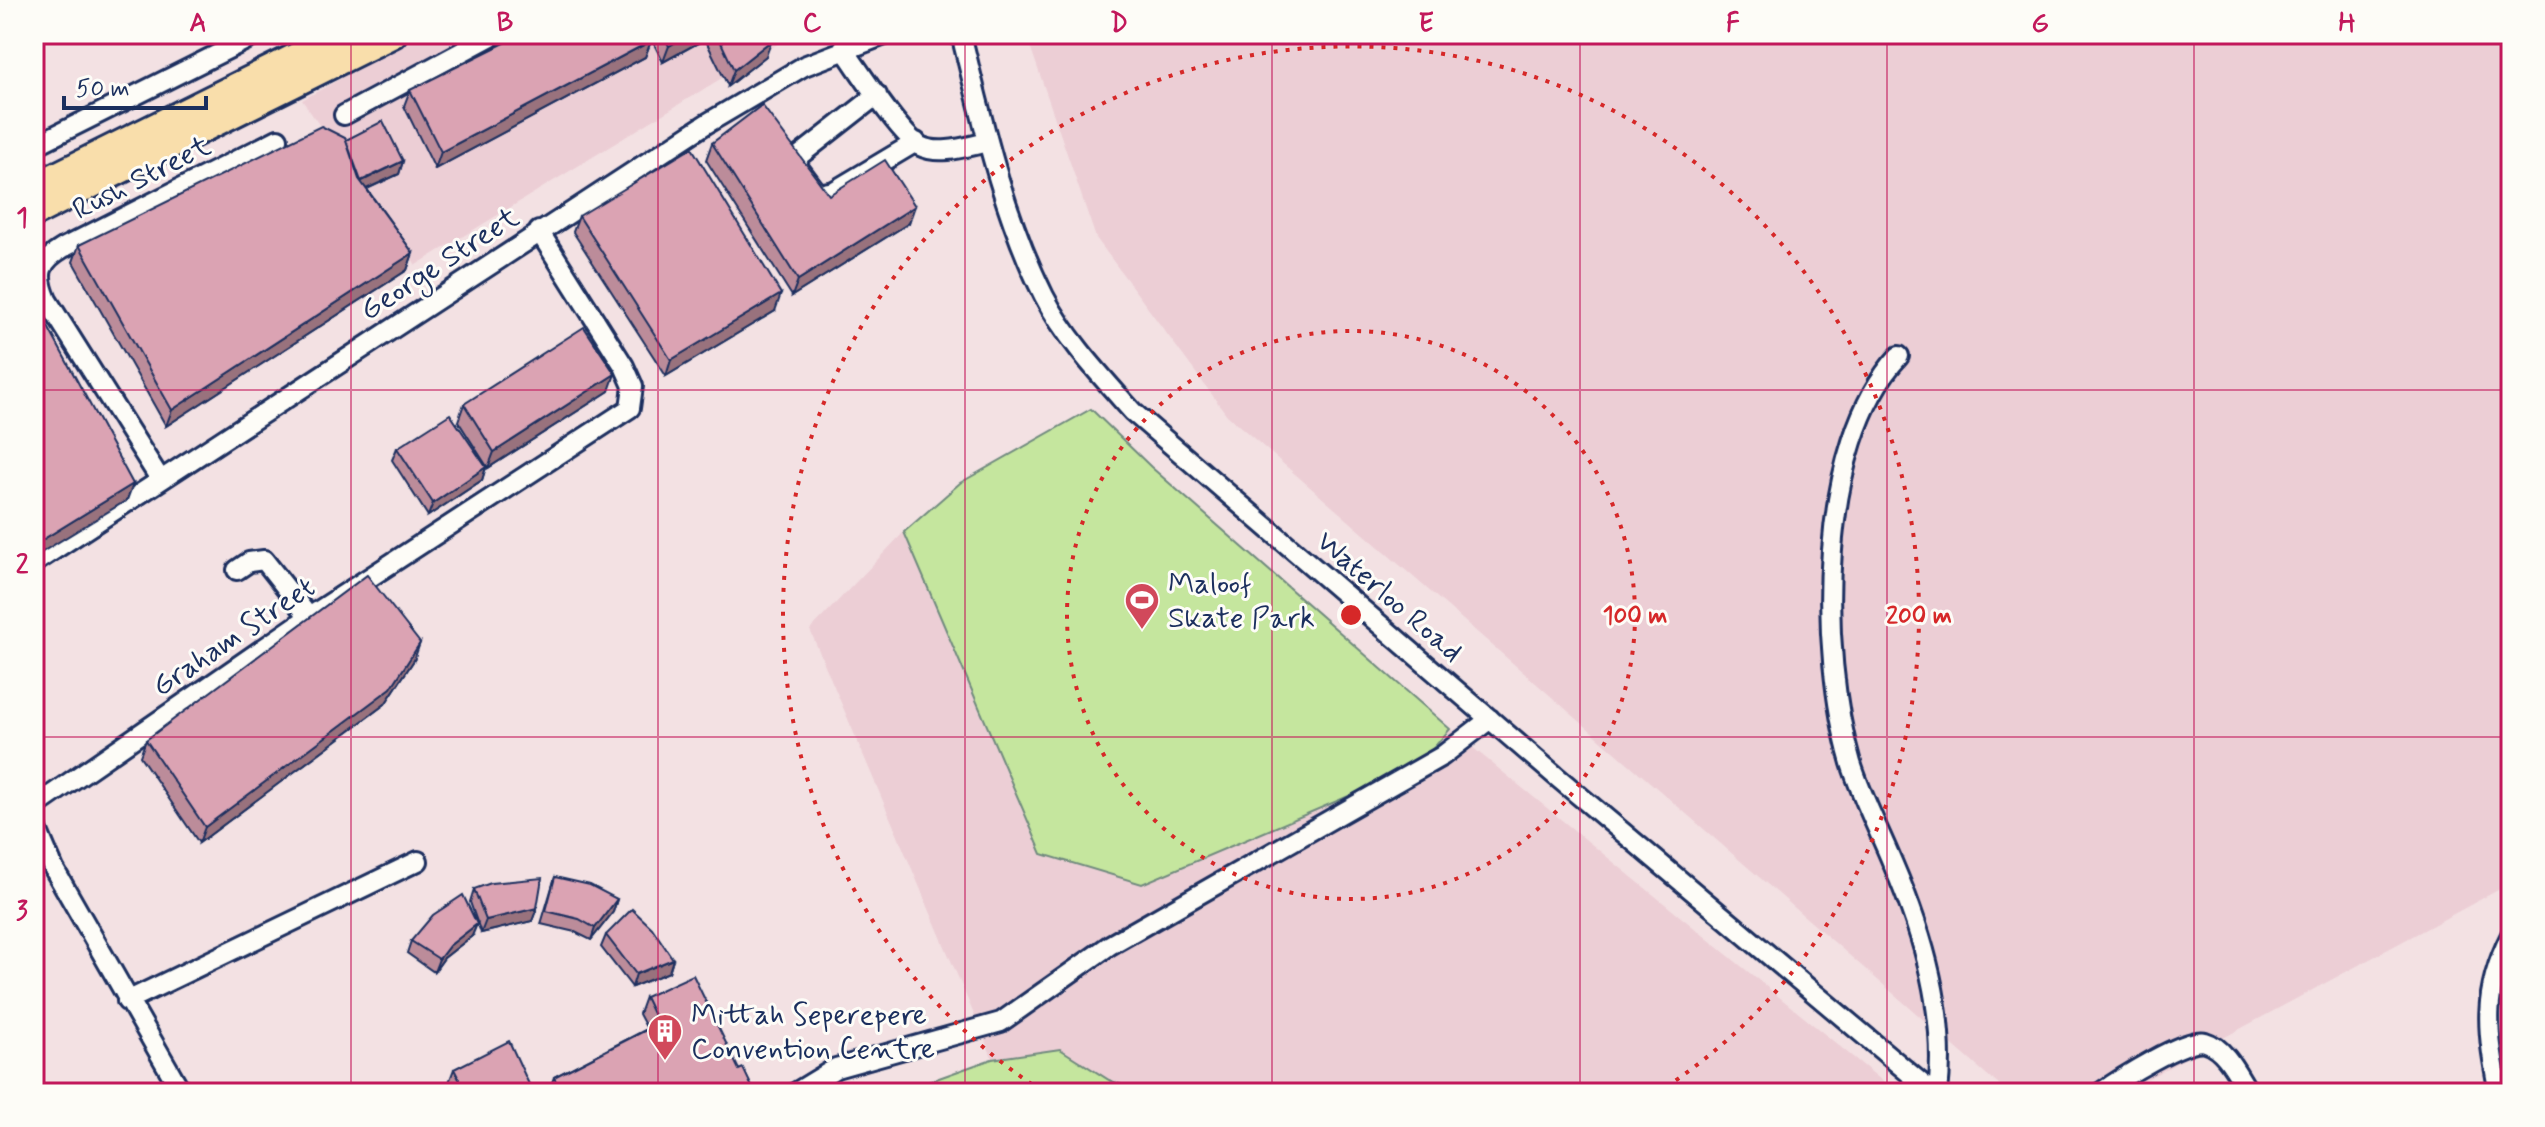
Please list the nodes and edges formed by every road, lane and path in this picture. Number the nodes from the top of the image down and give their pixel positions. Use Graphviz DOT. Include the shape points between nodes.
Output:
graph roads {
  1 [pos="258,34"];
  2 [pos="342,34"];
  3 [pos="393,34"];
  4 [pos="495,34"];
  5 [pos="887,34"];
  6 [pos="961,34"];
  7 [pos="843,48"];
  8 [pos="877,95"];
  9 [pos="344,115"];
  10 [pos="278,139"];
  11 [pos="916,142"];
  12 [pos="988,142"];
  13 [pos="34,146"];
  14 [pos="34,187"];
  15 [pos="34,213"];
  16 [pos="539,231"];
  17 [pos="36,276"];
  18 [pos="1899,356"];
  19 [pos="160,479"];
  20 [pos="34,563"];
  21 [pos="237,570"];
  22 [pos="370,578"];
  23 [pos="380,601"];
  24 [pos="309,617"];
  25 [pos="1490,719"];
  26 [pos="34,807"];
  27 [pos="34,822"];
  28 [pos="418,861"];
  29 [pos="2511,935"];
  30 [pos="127,1001"];
  31 [pos="182,1093"];
  32 [pos="795,1093"];
  33 [pos="1936,1093"];
  34 [pos="2100,1093"];
  35 [pos="2249,1093"];
  36 [pos="2499,1093"];
  1 -- 13 [label="street"];
  2 -- 14 [label="highway"];
  3 -- 15 [label="highway"];
  4 -- 9 [label="street"];
  5 -- 7 [label="street, George Street"];
  6 -- 12 [label="street, Waterloo Road"];
  7 -- 8 [label="street"];
  7 -- 16 [label="street, George Street" via="719,117"];
  8 -- 11 [label="street"];
  8 -- 11 [label="street" via="799,156 797,166 812,190 834,191"];
  10 -- 17 [label="street, Rush Street" via="63,248 46,258"];
  11 -- 12 [label="street" via="953,149"];
  12 -- 25 [label="street, Waterloo Road" via="1045,298 1110,387"];
  16 -- 19 [label="street, George Street"];
  16 -- 22 [label="street, Graham Street" via="624,366 633,386 630,408"];
  17 -- 19 [label="street, Rush Street"];
  18 -- 33 [label="street" via="1869,396 1839,495 1831,549 1832,646 1852,764 1926,958 1943,1055"];
  19 -- 20 [label="street, George Street"];
  21 -- 24 [label="street" via="264,560"];
  22 -- 23 [label="street"];
  22 -- 24 [label="street, Graham Street"];
  24 -- 26 [label="street, Graham Street"];
  25 -- 32 [label="street" via="1442,756 1110,945 1001,1022 836,1068"];
  25 -- 33 [label="street, Waterloo Road"];
  27 -- 30 [label="street"];
  28 -- 30 [label="street"];
  29 -- 36 [label="street" via="2495,966 2489,999 2487,1030"];
  30 -- 31 [label="street"];
  34 -- 35 [label="street" via="2199,1041 2221,1051"];
}
